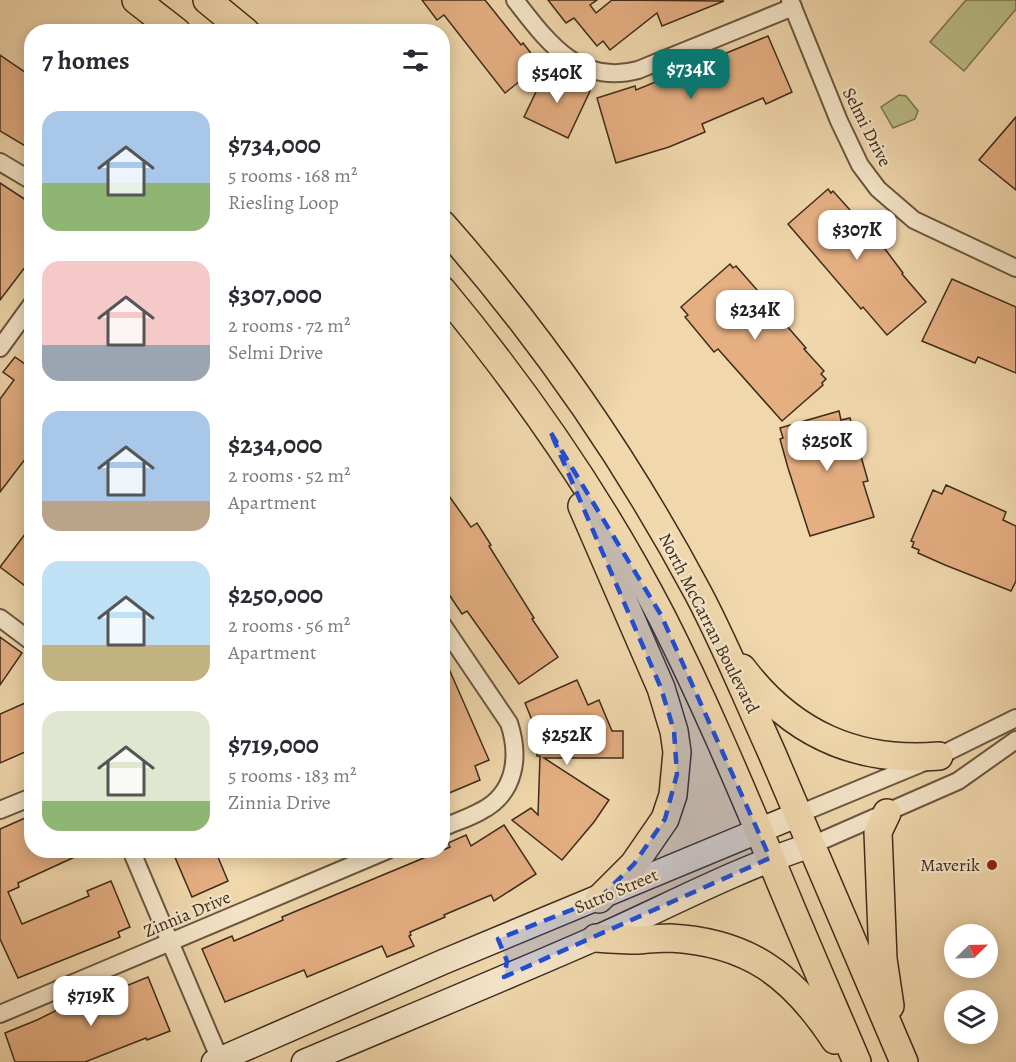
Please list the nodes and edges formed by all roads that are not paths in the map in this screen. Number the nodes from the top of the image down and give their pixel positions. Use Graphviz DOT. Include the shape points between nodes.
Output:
graph roads {
  1 [pos="136,0"];
  2 [pos="207,0"];
  3 [pos="515,0"];
  4 [pos="791,3"];
  5 [pos="167,24"];
  6 [pos="236,24"];
  7 [pos="0,162"];
  8 [pos="24,177"];
  9 [pos="450,233"];
  10 [pos="1016,268"];
  11 [pos="450,299"];
  12 [pos="24,315"];
  13 [pos="0,348"];
  14 [pos="551,433"];
  15 [pos="0,618"];
  16 [pos="24,636"];
  17 [pos="450,636"];
  18 [pos="723,643"];
  19 [pos="1016,718"];
  20 [pos="1016,740"];
  21 [pos="939,756"];
  22 [pos="24,800"];
  23 [pos="0,810"];
  24 [pos="888,813"];
  25 [pos="798,814"];
  26 [pos="450,824"];
  27 [pos="759,830"];
  28 [pos="812,845"];
  29 [pos="134,858"];
  30 [pos="369,858"];
  31 [pos="770,858"];
  32 [pos="599,899"];
  33 [pos="596,938"];
  34 [pos="498,939"];
  35 [pos="169,943"];
  36 [pos="504,977"];
  37 [pos="0,1014"];
  38 [pos="900,1052"];
  39 [pos="218,1061"];
  40 [pos="304,1062"];
  41 [pos="849,1062"];
  42 [pos="857,1062"];
  1 -- 5 [label="main road"];
  2 -- 6 [label="main road"];
  3 -- 4 [label="street" via="575,64 616,73 638,69"];
  4 -- 10 [label="street, Selmi Drive" via="839,121 860,165 878,189 914,220"];
  7 -- 8 [label="street"];
  9 -- 18 [label="main road, North McCarran Boulevard" via="521,317 569,383 650,506"];
  11 -- 14 [label="main road"];
  12 -- 13 [label="street"];
  14 -- 27 [label="main road" via="622,544 661,615"];
  14 -- 32 [label="main road" via="661,688 677,752 673,795 665,819 634,864"];
  15 -- 16 [label="street"];
  17 -- 26 [label="street" via="509,723 515,740 514,768 499,798"];
  18 -- 21 [label="main road" via="755,683 807,729 840,746 874,755 909,759"];
  18 -- 25 [label="main road, North McCarran Boulevard"];
  19 -- 21 [label="street, Sutro Street"];
  20 -- 24 [label="street, Sutro Street" via="958,781"];
  21 -- 25 [label="street, Sutro Street"];
  22 -- 23 [label="street"];
  24 -- 28 [label="street, Sutro Street"];
  24 -- 38 [label="main road" via="878,832 879,875 884,959"];
  25 -- 27 [label="main road, Sutro Street"];
  25 -- 28 [label="main road, North McCarran Boulevard"];
  27 -- 31 [label="main road"];
  27 -- 32 [label="main road, Sutro Street"];
  28 -- 31 [label="main road, Sutro Street"];
  28 -- 38 [label="main road, North McCarran Boulevard"];
  29 -- 35 [label="street"];
  30 -- 35 [label="street, Zinnia Drive"];
  31 -- 33 [label="main road, Sutro Street"];
  31 -- 42 [label="main road"];
  32 -- 34 [label="main road, Sutro Street"];
  33 -- 36 [label="main road, Sutro Street"];
  33 -- 41 [label="main road" via="702,941 759,960 808,1002"];
  34 -- 36 [label="main road" via="507,961"];
  34 -- 39 [label="main road, Sutro Street"];
  35 -- 37 [label="street, Zinnia Drive"];
  35 -- 39 [label="street"];
  36 -- 40 [label="main road, Sutro Street"];
}
